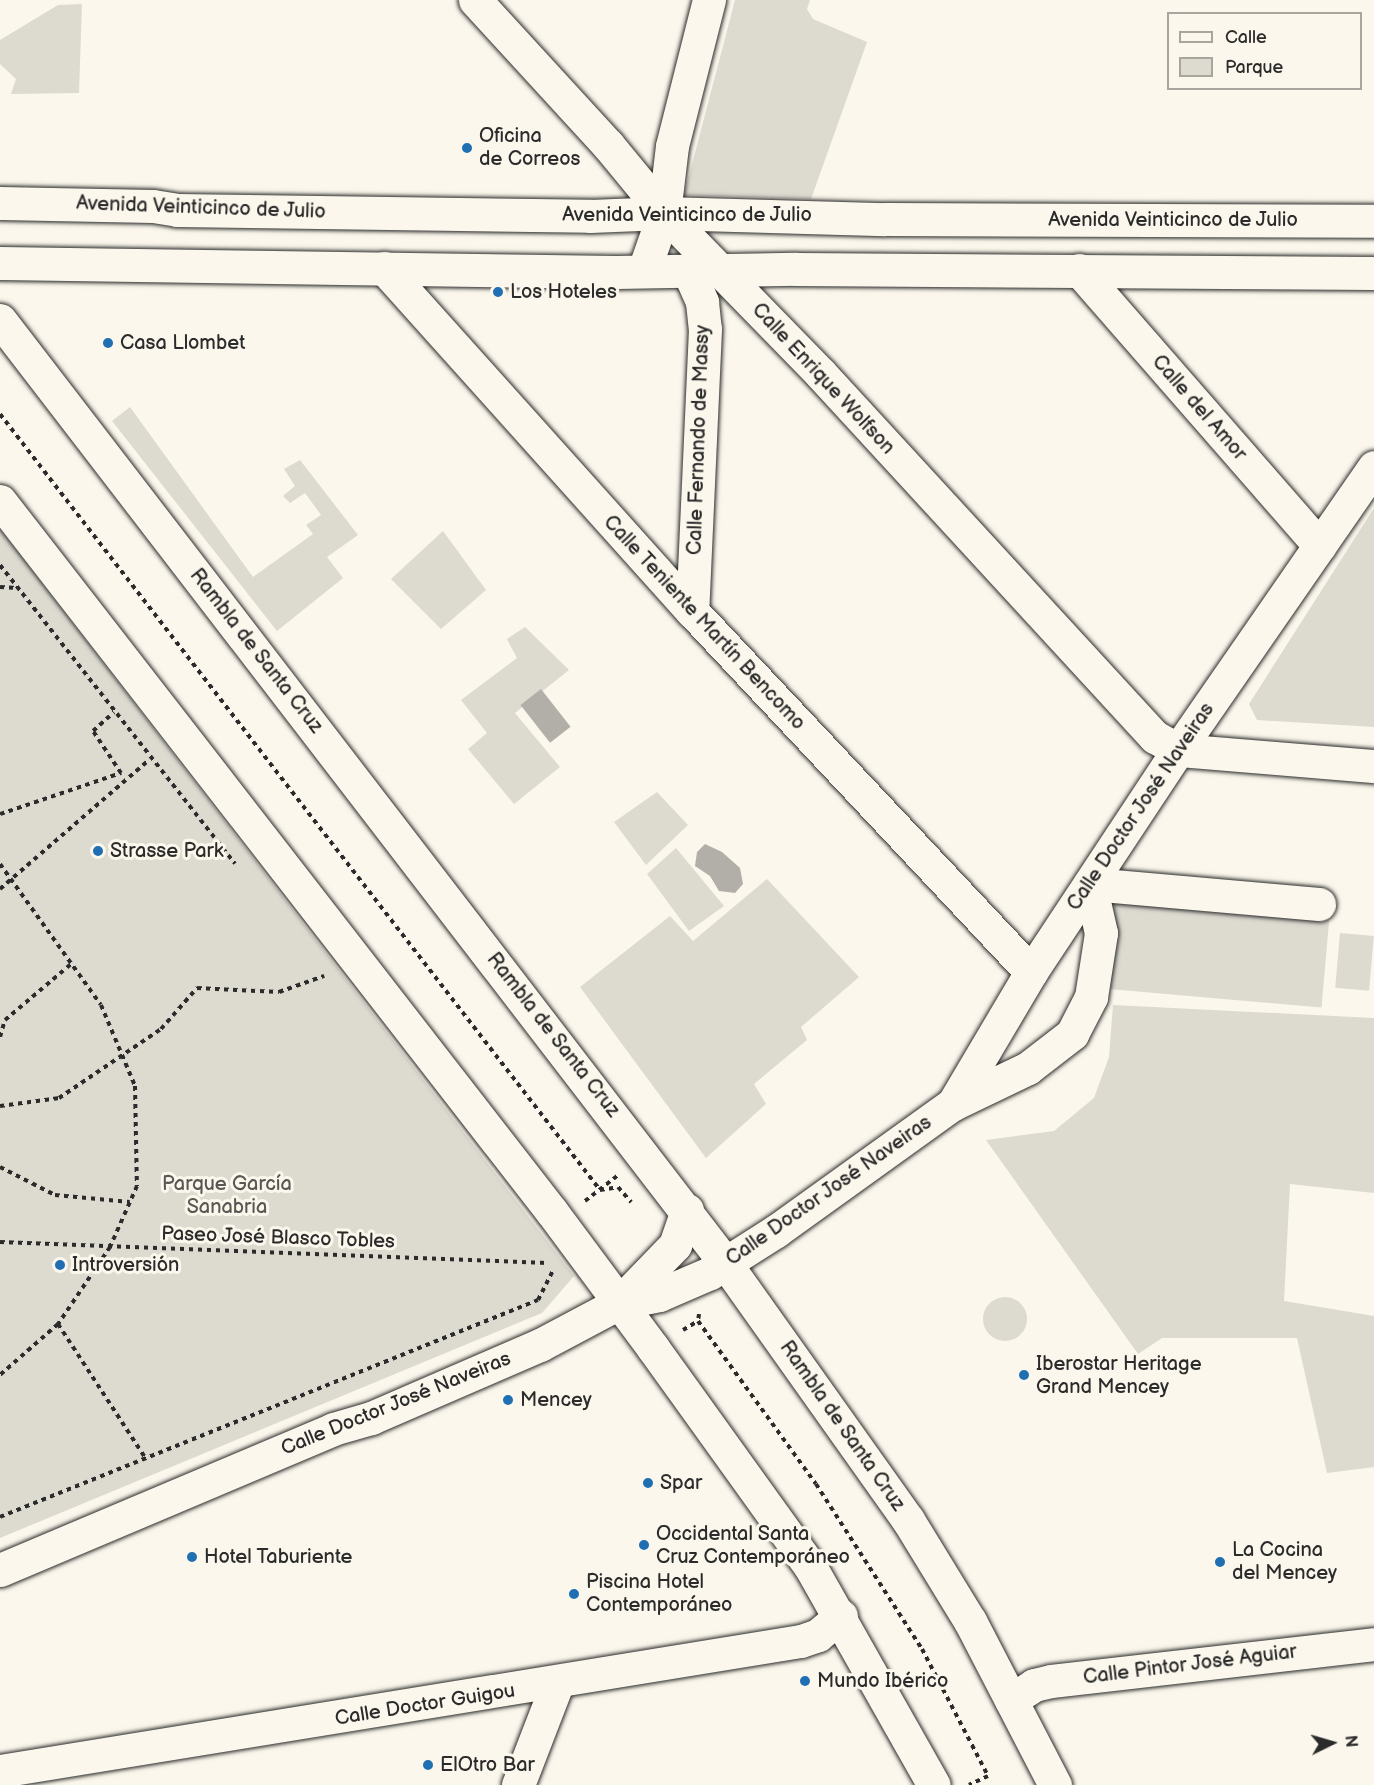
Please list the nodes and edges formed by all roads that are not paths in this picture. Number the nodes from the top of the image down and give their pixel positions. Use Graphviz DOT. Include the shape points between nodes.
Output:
graph roads {
  1 [pos="475,0"];
  2 [pos="709,0"];
  3 [pos="0,202"];
  4 [pos="664,213"];
  5 [pos="1374,221"];
  6 [pos="0,263"];
  7 [pos="384,268"];
  8 [pos="645,270"];
  9 [pos="688,270"];
  10 [pos="723,270"];
  11 [pos="1079,270"];
  12 [pos="1374,273"];
  13 [pos="0,320"];
  14 [pos="1374,467"];
  15 [pos="0,501"];
  16 [pos="1320,546"];
  17 [pos="692,611"];
  18 [pos="1178,750"];
  19 [pos="1374,766"];
  20 [pos="1090,884"];
  21 [pos="1319,904"];
  22 [pos="1031,972"];
  23 [pos="953,1104"];
  24 [pos="687,1210"];
  25 [pos="726,1264"];
  26 [pos="619,1303"];
  27 [pos="0,1570"];
  28 [pos="841,1616"];
  29 [pos="1373,1653"];
  30 [pos="557,1684"];
  31 [pos="1011,1700"];
  32 [pos="0,1771"];
  33 [pos="62,1773"];
  34 [pos="518,1785"];
  35 [pos="934,1785"];
  36 [pos="1055,1785"];
  1 -- 4 [label="street, Calle Enrique Wolfson" via="608,145"];
  2 -- 4 [label="street" via="672,146"];
  3 -- 4 [label="street, Avenida Veinticinco de Julio" via="201,210 590,216"];
  4 -- 5 [label="street, Avenida Veinticinco de Julio" via="885,219"];
  4 -- 8 [label="street"];
  4 -- 10 [label="street, Calle Enrique Wolfson"];
  6 -- 7 [label="street"];
  7 -- 8 [label="street"];
  7 -- 17 [label="street, Calle Teniente Martín Bencomo"];
  8 -- 9 [label="street"];
  9 -- 10 [label="street"];
  9 -- 17 [label="street, Calle Fernando de Massy" via="702,302 705,328"];
  10 -- 11 [label="street"];
  10 -- 18 [label="street, Calle Enrique Wolfson" via="1155,737"];
  11 -- 12 [label="street"];
  11 -- 16 [label="street, Calle del Amor"];
  13 -- 24 [label="street, Rambla de Santa Cruz"];
  14 -- 16 [label="street, Calle Doctor José Naveiras"];
  15 -- 26 [label="street"];
  16 -- 18 [label="street, Calle Doctor José Naveiras"];
  17 -- 22 [label="street, Calle Teniente Martín Bencomo"];
  18 -- 19 [label="street"];
  18 -- 20 [label="street, Calle Doctor José Naveiras"];
  20 -- 21 [label="street"];
  20 -- 22 [label="street, Calle Doctor José Naveiras"];
  20 -- 23 [label="street" via="1101,933 1091,997 1072,1034 1028,1068"];
  22 -- 23 [label="street, Calle Doctor José Naveiras"];
  23 -- 25 [label="street, Calle Doctor José Naveiras"];
  24 -- 25 [label="street, Rambla de Santa Cruz"];
  24 -- 26 [label="street" via="675,1245"];
  25 -- 26 [label="street, Calle Doctor José Naveiras" via="659,1295"];
  25 -- 31 [label="street, Rambla de Santa Cruz" via="908,1520 970,1621"];
  26 -- 27 [label="street, Calle Doctor José Naveiras" via="540,1345 371,1418 333,1429"];
  26 -- 28 [label="street" via="811,1568"];
  28 -- 30 [label="street, Calle Doctor Guigou" via="818,1635 801,1641"];
  28 -- 35 [label="street"];
  29 -- 31 [label="street, Calle Pintor José Aguiar" via="1051,1681 1034,1685"];
  30 -- 33 [label="street, Calle Doctor Guigou"];
  30 -- 34 [label="street"];
  31 -- 36 [label="street, Rambla de Santa Cruz"];
  32 -- 33 [label="street, Calle Doctor Guigou"];
}
